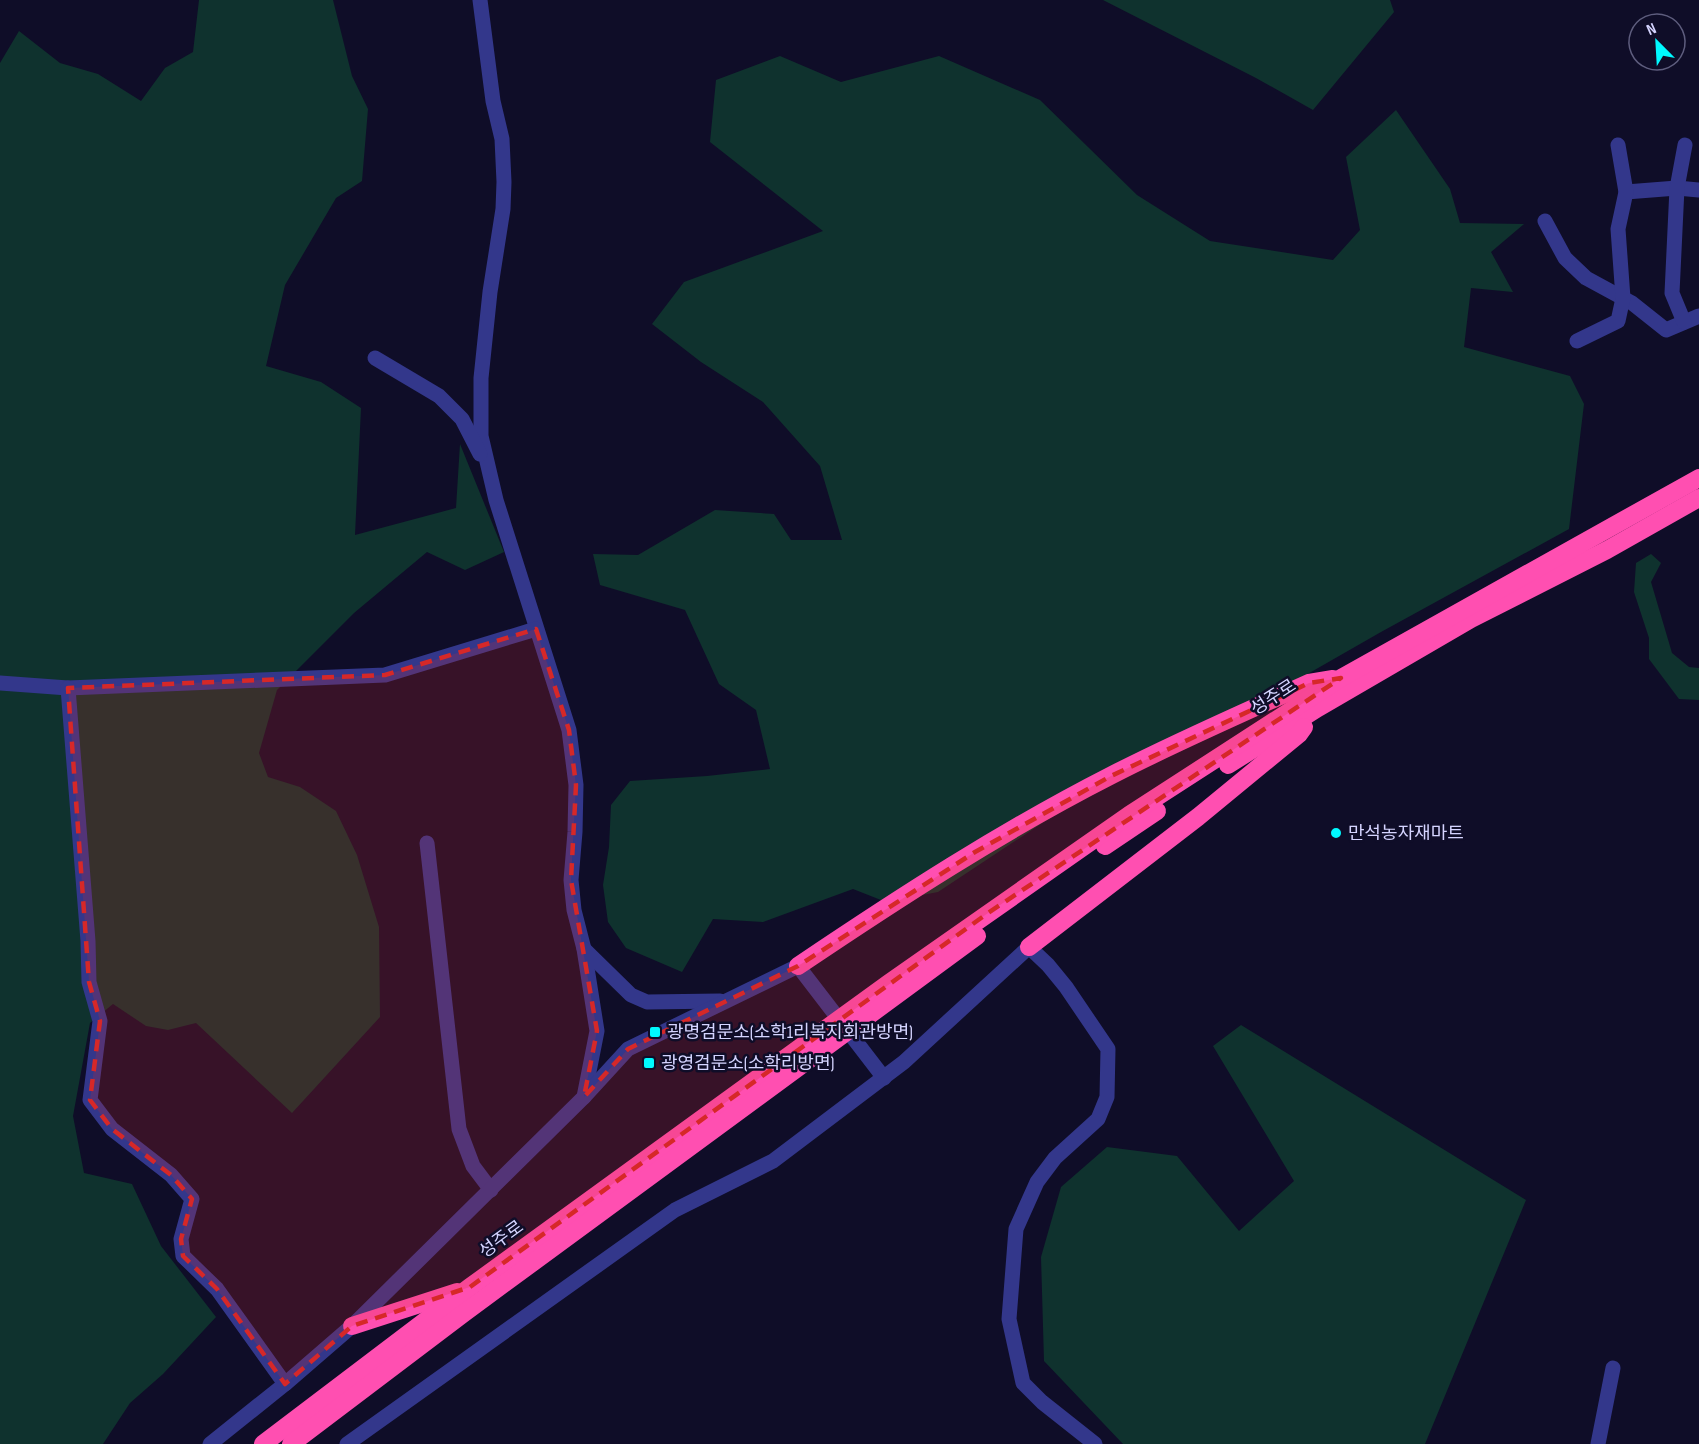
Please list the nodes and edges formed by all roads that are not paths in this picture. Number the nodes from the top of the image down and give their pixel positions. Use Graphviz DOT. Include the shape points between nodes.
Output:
graph roads {
  1 [pos="480,0"];
  2 [pos="1618,145"];
  3 [pos="1685,145"];
  4 [pos="1677,188"];
  5 [pos="1699,190"];
  6 [pos="1626,192"];
  7 [pos="1545,221"];
  8 [pos="1623,298"];
  9 [pos="1699,316"];
  10 [pos="1684,322"];
  11 [pos="1577,341"];
  12 [pos="375,358"];
  13 [pos="488,470"];
  14 [pos="1699,478"];
  15 [pos="1699,498"];
  16 [pos="536,629"];
  17 [pos="1341,678"];
  18 [pos="0,683"];
  19 [pos="68,688"];
  20 [pos="1317,708"];
  21 [pos="427,843"];
  22 [pos="1029,947"];
  23 [pos="584,949"];
  24 [pos="798,966"];
  25 [pos="894,988"];
  26 [pos="726,1001"];
  27 [pos="772,1077"];
  28 [pos="884,1078"];
  29 [pos="584,1097"];
  30 [pos="491,1190"];
  31 [pos="470,1287"];
  32 [pos="352,1326"];
  33 [pos="1613,1368"];
  34 [pos="285,1384"];
  35 [pos="210,1444"];
  36 [pos="263,1444"];
  37 [pos="291,1444"];
  38 [pos="347,1444"];
  39 [pos="1095,1444"];
  40 [pos="1598,1444"];
  1 -- 13 [label="street" via="502,139 504,182 481,378 481,436"];
  2 -- 6 [label="street"];
  3 -- 4 [label="street"];
  4 -- 5 [label="street"];
  4 -- 6 [label="street"];
  4 -- 10 [label="street" via="1672,293"];
  6 -- 8 [label="street" via="1618,229"];
  7 -- 8 [label="street" via="1565,258 1586,278"];
  8 -- 10 [label="street" via="1666,330"];
  8 -- 11 [label="street" via="1618,321"];
  9 -- 10 [label="street"];
  12 -- 13 [label="street" via="439,396 462,418"];
  13 -- 16 [label="street"];
  14 -- 17 [label="highway, 성주로"];
  15 -- 20 [label="highway, 성주로" via="1471,619"];
  16 -- 19 [label="street" via="385,675"];
  16 -- 23 [label="street" via="569,730 576,785 571,880"];
  17 -- 24 [label="highway" via="1309,683 1111,776 948,868"];
  17 -- 25 [label="highway, 성주로" via="1129,815"];
  18 -- 19 [label="street"];
  19 -- 34 [label="street" via="89,982 100,1022 90,1100 112,1129 171,1175 192,1199 181,1239 183,1256 217,1289"];
  20 -- 22 [label="highway" via="1299,734"];
  20 -- 25 [label="highway, 성주로" via="1195,785"];
  21 -- 30 [label="street" via="459,1129 473,1166"];
  22 -- 28 [label="street"];
  22 -- 39 [label="street" via="1066,987 1108,1049 1107,1097 1098,1119 1055,1158 1037,1182 1016,1229 1009,1319 1023,1383"];
  23 -- 26 [label="street" via="631,995 647,1002"];
  23 -- 29 [label="street" via="597,1031"];
  24 -- 26 [label="street"];
  24 -- 28 [label="street"];
  25 -- 27 [label="highway"];
  26 -- 29 [label="street" via="628,1049"];
  27 -- 31 [label="highway, 성주로"];
  27 -- 37 [label="highway, 성주로"];
  28 -- 38 [label="street" via="773,1161 675,1210"];
  29 -- 30 [label="street"];
  30 -- 32 [label="street"];
  31 -- 32 [label="highway"];
  31 -- 36 [label="highway, 성주로"];
  32 -- 34 [label="street"];
  33 -- 40 [label="street"];
  34 -- 35 [label="street"];
}
